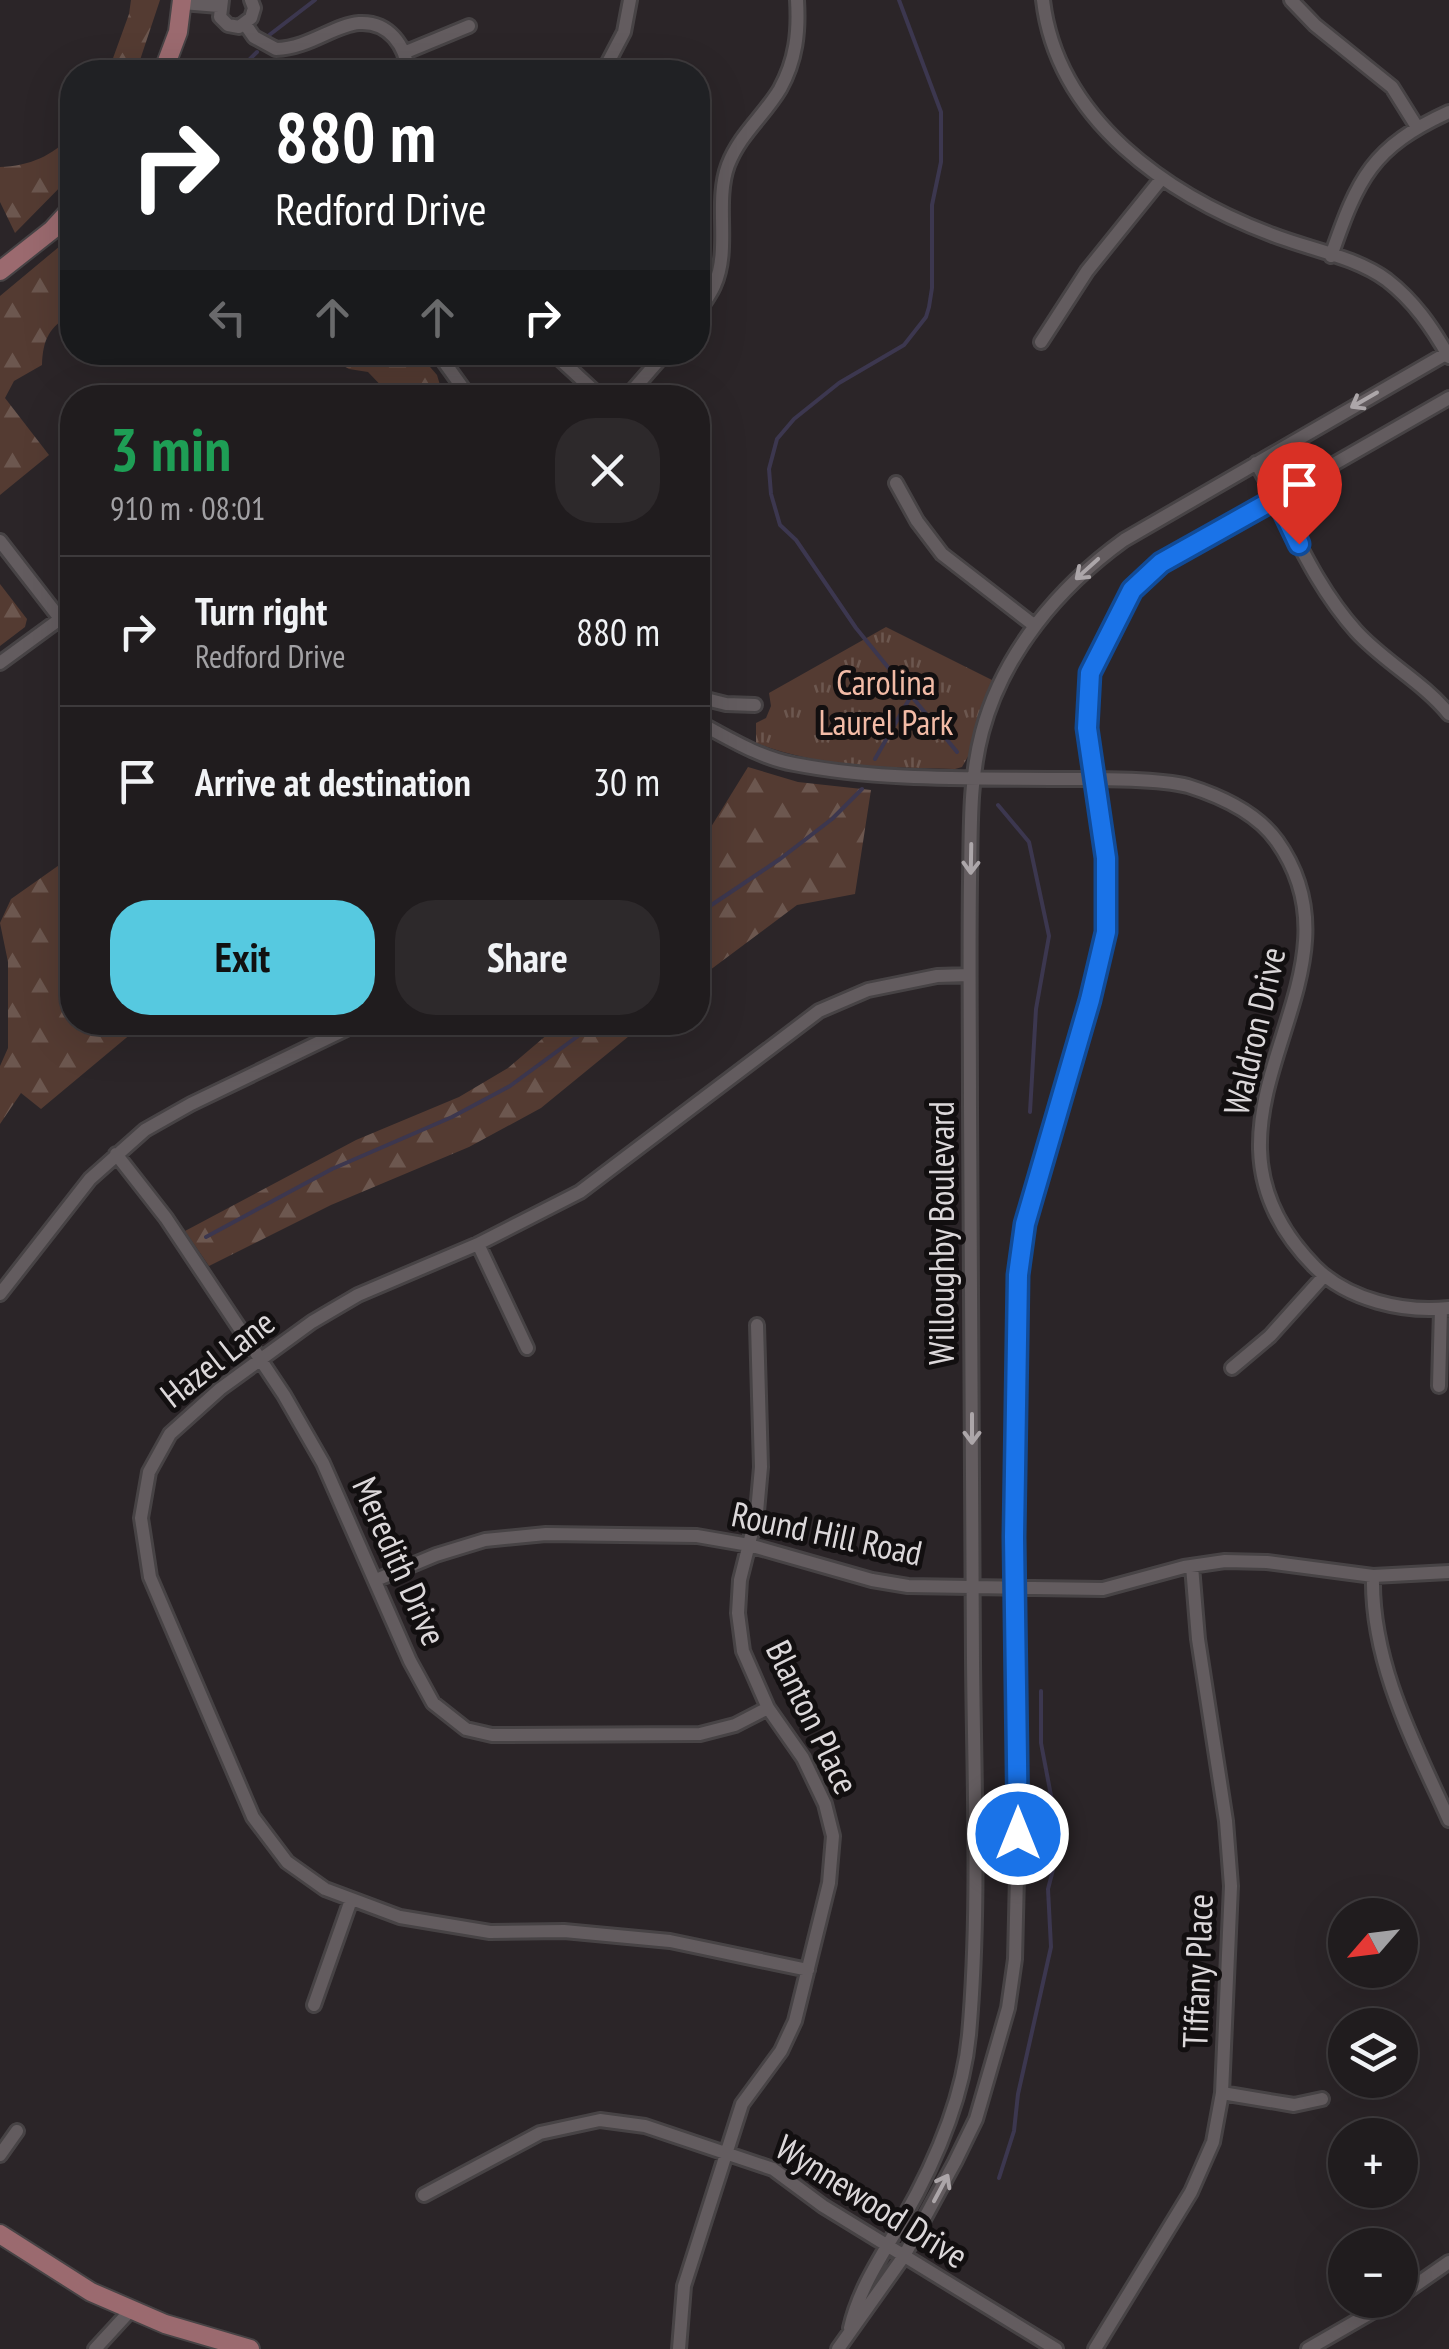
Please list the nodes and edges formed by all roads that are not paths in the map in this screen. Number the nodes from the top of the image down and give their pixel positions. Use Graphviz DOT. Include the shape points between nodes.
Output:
graph roads {
  1 [pos="250,0"];
  2 [pos="630,0"];
  3 [pos="797,0"];
  4 [pos="1044,0"];
  5 [pos="1291,0"];
  6 [pos="182,1"];
  7 [pos="220,3"];
  8 [pos="246,24"];
  9 [pos="469,26"];
  10 [pos="406,52"];
  11 [pos="168,60"];
  12 [pos="407,60"];
  13 [pos="609,60"];
  14 [pos="1449,112"];
  15 [pos="1417,126"];
  16 [pos="1162,178"];
  17 [pos="60,221"];
  18 [pos="1332,256"];
  19 [pos="0,271"];
  20 [pos="710,294"];
  21 [pos="1040,342"];
  22 [pos="1448,354"];
  23 [pos="566,365"];
  24 [pos="655,365"];
  25 [pos="588,385"];
  26 [pos="637,385"];
  27 [pos="1449,398"];
  28 [pos="1256,462"];
  29 [pos="896,484"];
  30 [pos="1277,498"];
  31 [pos="0,542"];
  32 [pos="60,619"];
  33 [pos="1035,626"];
  34 [pos="0,664"];
  35 [pos="710,700"];
  36 [pos="756,706"];
  37 [pos="1449,714"];
  38 [pos="710,728"];
  39 [pos="972,778"];
  40 [pos="1097,779"];
  41 [pos="969,974"];
  42 [pos="334,1035"];
  43 [pos="116,1154"];
  44 [pos="478,1244"];
  45 [pos="1324,1276"];
  46 [pos="0,1294"];
  47 [pos="1445,1308"];
  48 [pos="757,1325"];
  49 [pos="527,1348"];
  50 [pos="260,1360"];
  51 [pos="1232,1368"];
  52 [pos="1439,1386"];
  53 [pos="749,1545"];
  54 [pos="1192,1566"];
  55 [pos="1449,1572"];
  56 [pos="1374,1576"];
  57 [pos="376,1580"];
  58 [pos="972,1587"];
  59 [pos="1016,1589"];
  60 [pos="768,1708"];
  61 [pos="1449,1820"];
  62 [pos="351,1900"];
  63 [pos="808,1970"];
  64 [pos="314,2005"];
  65 [pos="1222,2092"];
  66 [pos="1322,2099"];
  67 [pos="17,2131"];
  68 [pos="728,2152"];
  69 [pos="0,2156"];
  70 [pos="424,2195"];
  71 [pos="0,2234"];
  72 [pos="888,2246"];
  73 [pos="904,2256"];
  74 [pos="1449,2262"];
  75 [pos="1418,2284"];
  76 [pos="130,2310"];
  77 [pos="1362,2318"];
  78 [pos="850,2328"];
  79 [pos="95,2349"];
  80 [pos="250,2349"];
  81 [pos="679,2349"];
  82 [pos="838,2349"];
  83 [pos="1056,2349"];
  84 [pos="1096,2349"];
  85 [pos="1308,2349"];
  1 -- 8 [label="street" via="253,13"];
  2 -- 13 [label="street"];
  3 -- 20 [label="street" via="799,33 791,63 727,167 720,264"];
  4 -- 16 [label="street" via="1077,94"];
  5 -- 15 [label="street" via="1392,87"];
  6 -- 7 [label="street"];
  6 -- 11 [label="main road"];
  7 -- 8 [label="street" via="228,25"];
  8 -- 10 [label="street" via="276,49 357,23 380,26"];
  9 -- 10 [label="street"];
  10 -- 12 [label="street"];
  14 -- 15 [label="street"];
  15 -- 18 [label="street" via="1382,152 1362,178"];
  16 -- 18 [label="street" via="1237,222"];
  16 -- 21 [label="street"];
  17 -- 19 [label="main road"];
  18 -- 22 [label="street" via="1384,278 1418,308"];
  22 -- 28 [label="street, Willoughby Boulevard, one-way"];
  23 -- 25 [label="street"];
  24 -- 26 [label="street"];
  27 -- 30 [label="street, Willoughby Boulevard"];
  28 -- 30 [label="street"];
  28 -- 33 [label="street, Willoughby Boulevard, one-way" via="1087,567"];
  29 -- 33 [label="street" via="942,554"];
  30 -- 37 [label="street" via="1331,601 1358,634"];
  30 -- 40 [label="street, Willoughby Boulevard" via="1161,563 1132,590 1090,673 1087,728"];
  31 -- 32 [label="street"];
  32 -- 34 [label="street"];
  33 -- 39 [label="street, Willoughby Boulevard" via="1001,681"];
  35 -- 36 [label="street"];
  38 -- 39 [label="street, Waldron Drive" via="791,764"];
  39 -- 40 [label="street, Waldron Drive"];
  39 -- 41 [label="street, Willoughby Boulevard, one-way"];
  40 -- 45 [label="street, Waldron Drive" via="1184,785 1224,801 1254,816 1294,871 1308,932 1262,1103 1260,1161 1271,1207 1293,1245"];
  40 -- 59 [label="street, Willoughby Boulevard" via="1106,932 1025,1224 1018,1275"];
  41 -- 44 [label="street, Hazel Lane" via="868,990 819,1010 580,1192"];
  41 -- 58 [label="street, Willoughby Boulevard, one-way"];
  42 -- 43 [label="street" via="191,1104"];
  43 -- 46 [label="street"];
  43 -- 50 [label="street, Meredith Drive"];
  44 -- 49 [label="street"];
  44 -- 50 [label="street, Hazel Lane" via="358,1295"];
  45 -- 47 [label="street, Waldron Drive" via="1355,1294 1405,1308"];
  45 -- 51 [label="street"];
  47 -- 52 [label="street"];
  48 -- 53 [label="street, Blanton Place" via="761,1467"];
  50 -- 57 [label="street, Meredith Drive" via="323,1463"];
  50 -- 62 [label="street, Hazel Lane" via="170,1434 149,1472 140,1518 150,1577 254,1816 287,1862"];
  53 -- 57 [label="street, Round Hill Road" via="696,1536 546,1534 485,1540"];
  53 -- 58 [label="street, Round Hill Road" via="872,1580"];
  53 -- 60 [label="street, Blanton Place" via="738,1613 744,1651"];
  54 -- 56 [label="street, Round Hill Road" via="1267,1562"];
  54 -- 59 [label="street, Round Hill Road" via="1102,1589"];
  54 -- 65 [label="street, Tiffany Place" via="1231,1886"];
  55 -- 56 [label="street, Round Hill Road"];
  56 -- 61 [label="street" via="1377,1632 1399,1710"];
  57 -- 60 [label="street, Meredith Drive" via="433,1703 466,1729 492,1735 700,1734"];
  58 -- 59 [label="street, Round Hill Road"];
  58 -- 72 [label="street, Willoughby Boulevard" via="969,2042 943,2138"];
  73 -- 59 [label="street, Willoughby Boulevard, one-way" via="976,2119 1008,2008 1018,1834"];
  60 -- 63 [label="street, Blanton Place" via="803,1758 833,1836"];
  62 -- 63 [label="street, Hazel Lane" via="400,1918 670,1941"];
  62 -- 64 [label="street"];
  63 -- 68 [label="street, Blanton Place" via="795,2021 742,2104"];
  65 -- 66 [label="street" via="1294,2105"];
  65 -- 84 [label="street, Tiffany Place" via="1213,2142 1191,2192"];
  67 -- 69 [label="street"];
  68 -- 70 [label="street, Wynnewood Drive" via="645,2126 600,2120 540,2133"];
  68 -- 72 [label="street, Wynnewood Drive" via="773,2169"];
  68 -- 81 [label="street, Blanton Place" via="684,2286"];
  71 -- 76 [label="main road"];
  72 -- 73 [label="street, Wynnewood Drive"];
  72 -- 78 [label="street, Willoughby Boulevard" via="856,2302"];
  73 -- 78 [label="street, Willoughby Boulevard"];
  73 -- 83 [label="street, Wynnewood Drive"];
  74 -- 75 [label="street"];
  76 -- 79 [label="street"];
  76 -- 80 [label="main road"];
  77 -- 85 [label="street"];
  78 -- 82 [label="street, Willoughby Boulevard"];
}
